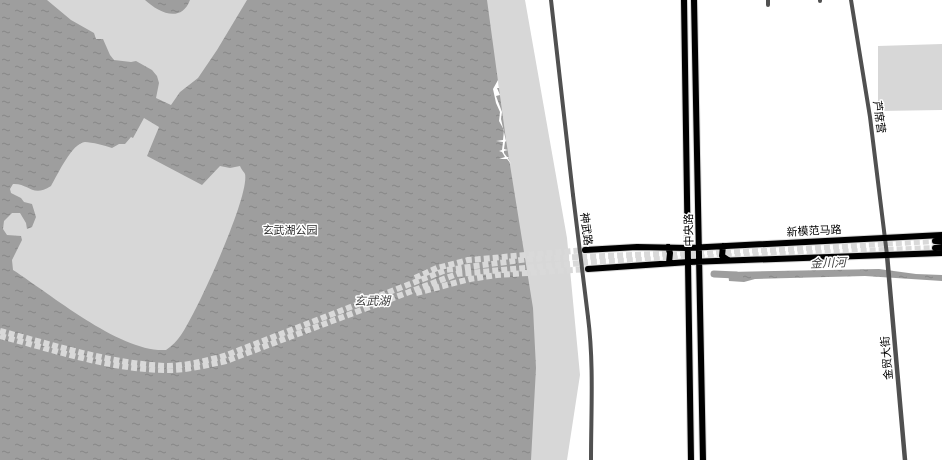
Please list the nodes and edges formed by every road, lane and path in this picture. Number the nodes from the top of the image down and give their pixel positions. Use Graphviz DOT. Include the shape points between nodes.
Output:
graph roads {
  1 [pos="551,0"];
  2 [pos="684,0"];
  3 [pos="694,0"];
  4 [pos="851,0"];
  5 [pos="942,235"];
  6 [pos="885,238"];
  7 [pos="942,241"];
  8 [pos="723,246"];
  9 [pos="668,247"];
  10 [pos="699,247"];
  11 [pos="942,247"];
  12 [pos="688,248"];
  13 [pos="586,250"];
  14 [pos="942,253"];
  15 [pos="887,255"];
  16 [pos="728,260"];
  17 [pos="689,262"];
  18 [pos="700,262"];
  19 [pos="669,263"];
  20 [pos="588,269"];
  21 [pos="591,460"];
  22 [pos="691,460"];
  23 [pos="703,460"];
  24 [pos="905,460"];
  1 -- 21 [label="street, 神武路, bridge" via="590,339"];
  2 -- 12 [label="main road, 中央路"];
  3 -- 10 [label="main road, 中央路"];
  4 -- 6 [label="street, 芦席营" via="870,117"];
  5 -- 6 [label="main road, 新模范马路"];
  6 -- 8 [label="main road, 新模范马路"];
  6 -- 15 [label="street, 芦席营"];
  7 -- 11 [label="main road" via="935,244"];
  8 -- 10 [label="main road, 新模范马路"];
  8 -- 16 [label="main road" via="722,256"];
  9 -- 12 [label="main road, 新模范马路"];
  9 -- 13 [label="main road, 新模范马路"];
  9 -- 19 [label="main road"];
  10 -- 12 [label="main road, 新模范马路"];
  10 -- 18 [label="main road, 中央路"];
  12 -- 17 [label="main road, 中央路"];
  14 -- 15 [label="main road"];
  15 -- 16 [label="main road"];
  15 -- 24 [label="street, 金贸大街"];
  16 -- 18 [label="main road"];
  17 -- 18 [label="main road"];
  17 -- 19 [label="main road"];
  17 -- 22 [label="main road, 中央路"];
  18 -- 23 [label="main road, 中央路"];
  19 -- 20 [label="main road"];
}
